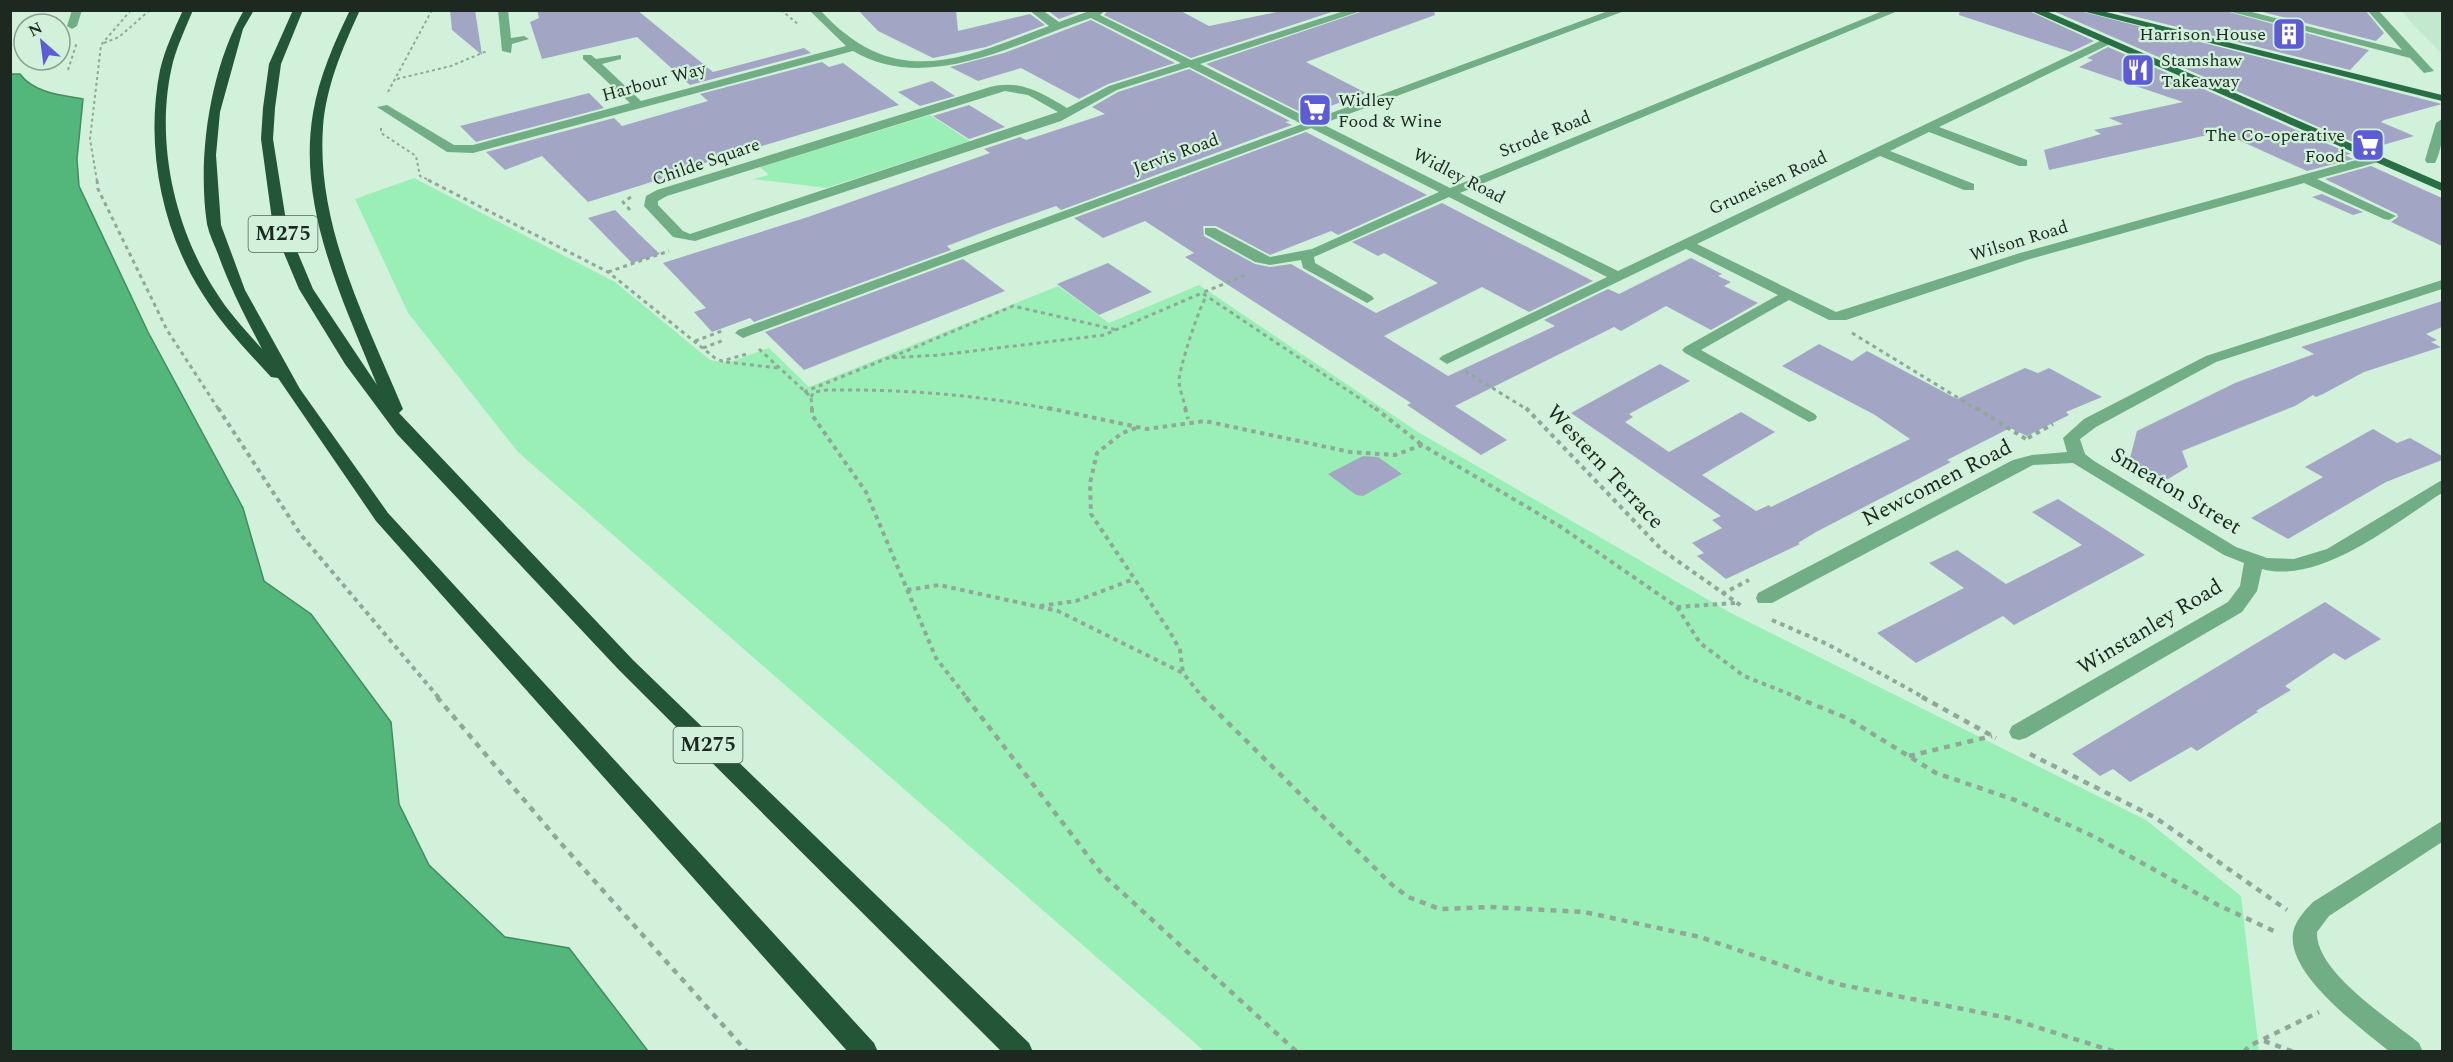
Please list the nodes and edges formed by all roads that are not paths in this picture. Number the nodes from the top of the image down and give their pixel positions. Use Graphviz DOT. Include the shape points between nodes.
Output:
graph roads {
  1 [pos="77,10"];
  2 [pos="188,10"];
  3 [pos="249,10"];
  4 [pos="298,10"];
  5 [pos="355,10"];
  6 [pos="503,10"];
  7 [pos="814,10"];
  8 [pos="1034,10"];
  9 [pos="1103,10"];
  10 [pos="1359,10"];
  11 [pos="1622,10"];
  12 [pos="1895,10"];
  13 [pos="2034,10"];
  14 [pos="2083,10"];
  15 [pos="2229,10"];
  16 [pos="2372,10"];
  17 [pos="1090,14"];
  18 [pos="2104,16"];
  19 [pos="72,26"];
  20 [pos="1057,26"];
  21 [pos="2077,30"];
  22 [pos="524,39"];
  23 [pos="2106,42"];
  24 [pos="855,47"];
  25 [pos="2415,56"];
  26 [pos="617,57"];
  27 [pos="1190,62"];
  28 [pos="2428,71"];
  29 [pos="2442,98"];
  30 [pos="639,105"];
  31 [pos="384,107"];
  32 [pos="1066,112"];
  33 [pos="1312,123"];
  34 [pos="1928,127"];
  35 [pos="2442,129"];
  36 [pos="461,151"];
  37 [pos="1879,151"];
  38 [pos="2378,158"];
  39 [pos="2431,160"];
  40 [pos="439,162"];
  41 [pos="2023,163"];
  42 [pos="2304,178"];
  43 [pos="1969,187"];
  44 [pos="2442,187"];
  45 [pos="1450,192"];
  46 [pos="2389,216"];
  47 [pos="1210,231"];
  48 [pos="1684,243"];
  49 [pos="1307,254"];
  50 [pos="1284,258"];
  51 [pos="1254,271"];
  52 [pos="1617,276"];
  53 [pos="2442,284"];
  54 [pos="1788,295"];
  55 [pos="1367,299"];
  56 [pos="743,333"];
  57 [pos="1447,359"];
  58 [pos="292,390"];
  59 [pos="1809,417"];
  60 [pos="403,430"];
  61 [pos="2077,457"];
  62 [pos="2442,486"];
  63 [pos="2253,561"];
  64 [pos="1765,598"];
  65 [pos="2019,732"];
  66 [pos="2442,830"];
  67 [pos="865,1052"];
  68 [pos="1020,1052"];
  69 [pos="2410,1052"];
  1 -- 19 [label="street"];
  2 -- 58 [label="highway, M275" via="166,69 160,113 176,228 202,283 239,334"];
  3 -- 58 [label="highway, M275" via="231,48 214,112 210,155 214,225 238,290"];
  4 -- 60 [label="highway, M275" via="275,64 269,108 267,139 280,227 306,290 353,364"];
  5 -- 60 [label="highway, M275" via="336,51 322,96 317,128 320,195 330,244"];
  6 -- 22 [label="street" via="506,47"];
  7 -- 24 [label="street"];
  8 -- 20 [label="street"];
  9 -- 17 [label="street"];
  10 -- 27 [label="street"];
  11 -- 33 [label="street, Jervis Road"];
  12 -- 45 [label="street, Strode Road"];
  13 -- 21 [label="main road"];
  14 -- 18 [label="main road"];
  15 -- 25 [label="street"];
  16 -- 25 [label="street"];
  17 -- 20 [label="street"];
  17 -- 27 [label="street, Widley Road"];
  18 -- 21 [label="main road" via="2069,16 2066,22"];
  18 -- 29 [label="main road"];
  20 -- 24 [label="street" via="957,59 911,66 889,63"];
  21 -- 23 [label="main road"];
  23 -- 34 [label="street, Gruneisen Road"];
  23 -- 38 [label="main road"];
  24 -- 30 [label="street, Harbour Way"];
  25 -- 28 [label="street"];
  26 -- 30 [label="street" via="590,60"];
  27 -- 32 [label="street" via="1113,88"];
  27 -- 33 [label="street, Widley Road"];
  30 -- 36 [label="street, Harbour Way"];
  31 -- 36 [label="street" via="451,149"];
  32 -- 32 [label="street, Childe Square" via="1024,88 1002,87 651,199 651,206 678,234 690,238"];
  33 -- 45 [label="street, Widley Road"];
  33 -- 56 [label="street, Jervis Road"];
  34 -- 37 [label="street, Gruneisen Road"];
  34 -- 41 [label="street"];
  35 -- 39 [label="street"];
  36 -- 40 [label="street, Harbour Way"];
  37 -- 43 [label="street"];
  37 -- 48 [label="street, Gruneisen Road"];
  38 -- 42 [label="street, Wilson Road"];
  38 -- 44 [label="main road"];
  42 -- 46 [label="street"];
  42 -- 54 [label="street, Wilson Road" via="2025,256 1846,316 1834,317"];
  45 -- 49 [label="street, Strode Road"];
  45 -- 52 [label="street, Widley Road"];
  47 -- 50 [label="street, Strode Road" via="1252,257 1270,261"];
  48 -- 52 [label="street, Gruneisen Road"];
  48 -- 54 [label="street, Wilson Road"];
  49 -- 50 [label="street, Strode Road"];
  49 -- 55 [label="street" via="1308,265"];
  50 -- 51 [label="street"];
  52 -- 57 [label="street, Gruneisen Road"];
  53 -- 61 [label="street" via="2211,359 2076,431 2070,438"];
  54 -- 59 [label="street" via="1690,350"];
  58 -- 67 [label="highway, M275" via="382,517"];
  60 -- 68 [label="highway, M275" via="626,665"];
  61 -- 63 [label="street, Smeaton Street" via="2230,551"];
  61 -- 64 [label="street, Newcomen Road" via="2032,459 2019,464"];
  62 -- 63 [label="street" via="2311,562 2294,565"];
  63 -- 65 [label="street, Winstanley Road" via="2252,585 2235,607"];
  66 -- 69 [label="street" via="2321,909 2308,925 2305,946 2320,973"];
}
